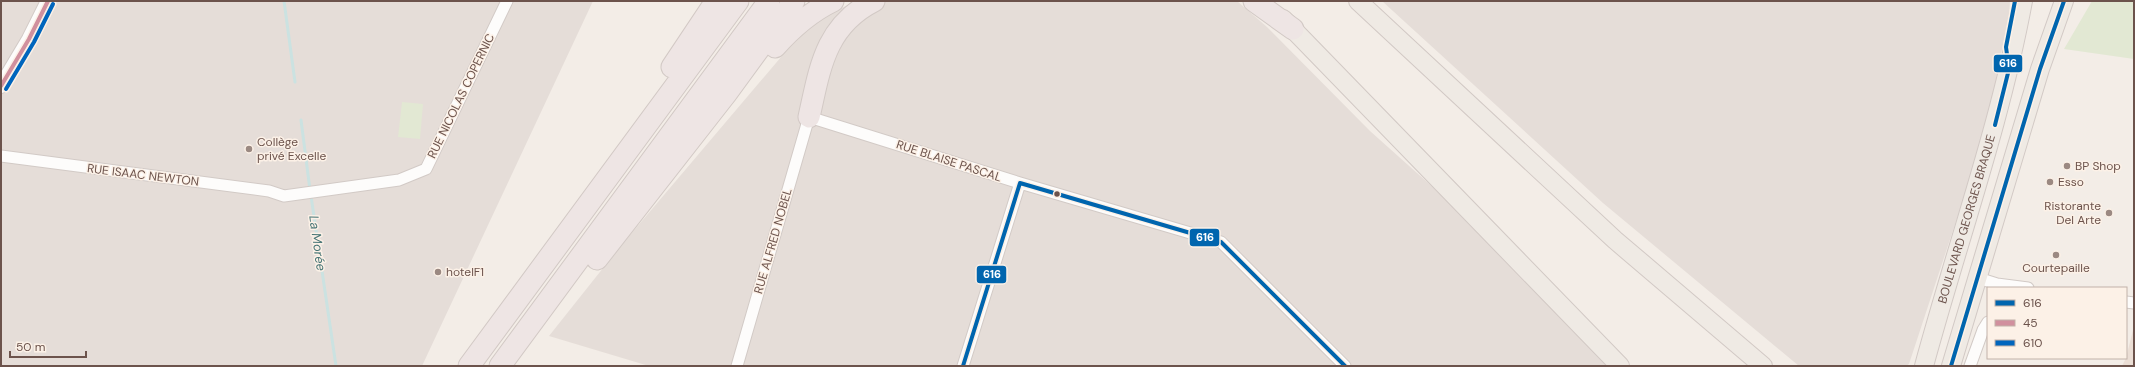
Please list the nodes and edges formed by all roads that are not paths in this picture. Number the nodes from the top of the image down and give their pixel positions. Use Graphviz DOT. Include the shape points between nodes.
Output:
graph roads {
  1 [pos="48,1"];
  2 [pos="507,1"];
  3 [pos="716,1"];
  4 [pos="738,1"];
  5 [pos="769,1"];
  6 [pos="794,1"];
  7 [pos="833,1"];
  8 [pos="874,1"];
  9 [pos="1254,1"];
  10 [pos="1266,1"];
  11 [pos="1358,1"];
  12 [pos="2015,1"];
  13 [pos="2023,1"];
  14 [pos="2064,1"];
  15 [pos="1293,29"];
  16 [pos="2010,68"];
  17 [pos="1,86"];
  18 [pos="726,94"];
  19 [pos="809,117"];
  20 [pos="1,156"];
  21 [pos="1020,183"];
  22 [pos="284,196"];
  23 [pos="570,228"];
  24 [pos="1978,278"];
  25 [pos="2020,287"];
  26 [pos="1987,324"];
  27 [pos="531,325"];
  28 [pos="1924,364"];
  29 [pos="469,366"];
  30 [pos="500,366"];
  31 [pos="737,366"];
  32 [pos="963,366"];
  33 [pos="1345,366"];
  34 [pos="1620,366"];
  35 [pos="1763,366"];
  36 [pos="1951,366"];
  37 [pos="1970,366"];
  1 -- 17 [label="street"];
  2 -- 22 [label="street, RUE NICOLAS COPERNIC" via="426,169 399,180"];
  3 -- 23 [label="highway" via="572,208"];
  4 -- 23 [label="highway"];
  5 -- 27 [label="highway"];
  6 -- 18 [label="highway"];
  7 -- 18 [label="highway" via="820,7 794,27 748,80"];
  8 -- 19 [label="highway" via="847,20 828,48 821,62"];
  9 -- 15 [label="highway"];
  10 -- 15 [label="main road"];
  11 -- 35 [label="main road" via="1615,240"];
  12 -- 16 [label="main road" via="2006,47"];
  13 -- 16 [label="main road, BOULEVARD GEORGES BRAQUE"];
  14 -- 24 [label="main road" via="2040,69"];
  15 -- 34 [label="main road"];
  16 -- 28 [label="main road, BOULEVARD GEORGES BRAQUE" via="1988,152"];
  18 -- 27 [label="highway" via="557,311"];
  19 -- 21 [label="street, RUE BLAISE PASCAL"];
  19 -- 31 [label="street, RUE ALFRED NOBEL"];
  20 -- 22 [label="street, RUE ISAAC NEWTON" via="269,191"];
  21 -- 32 [label="street"];
  21 -- 33 [label="street, RUE BLAISE PASCAL" via="1221,242"];
  23 -- 29 [label="highway"];
  24 -- 25 [label="street" via="1996,284"];
  24 -- 36 [label="main road"];
  26 -- 37 [label="street"];
  27 -- 30 [label="highway"];
}
